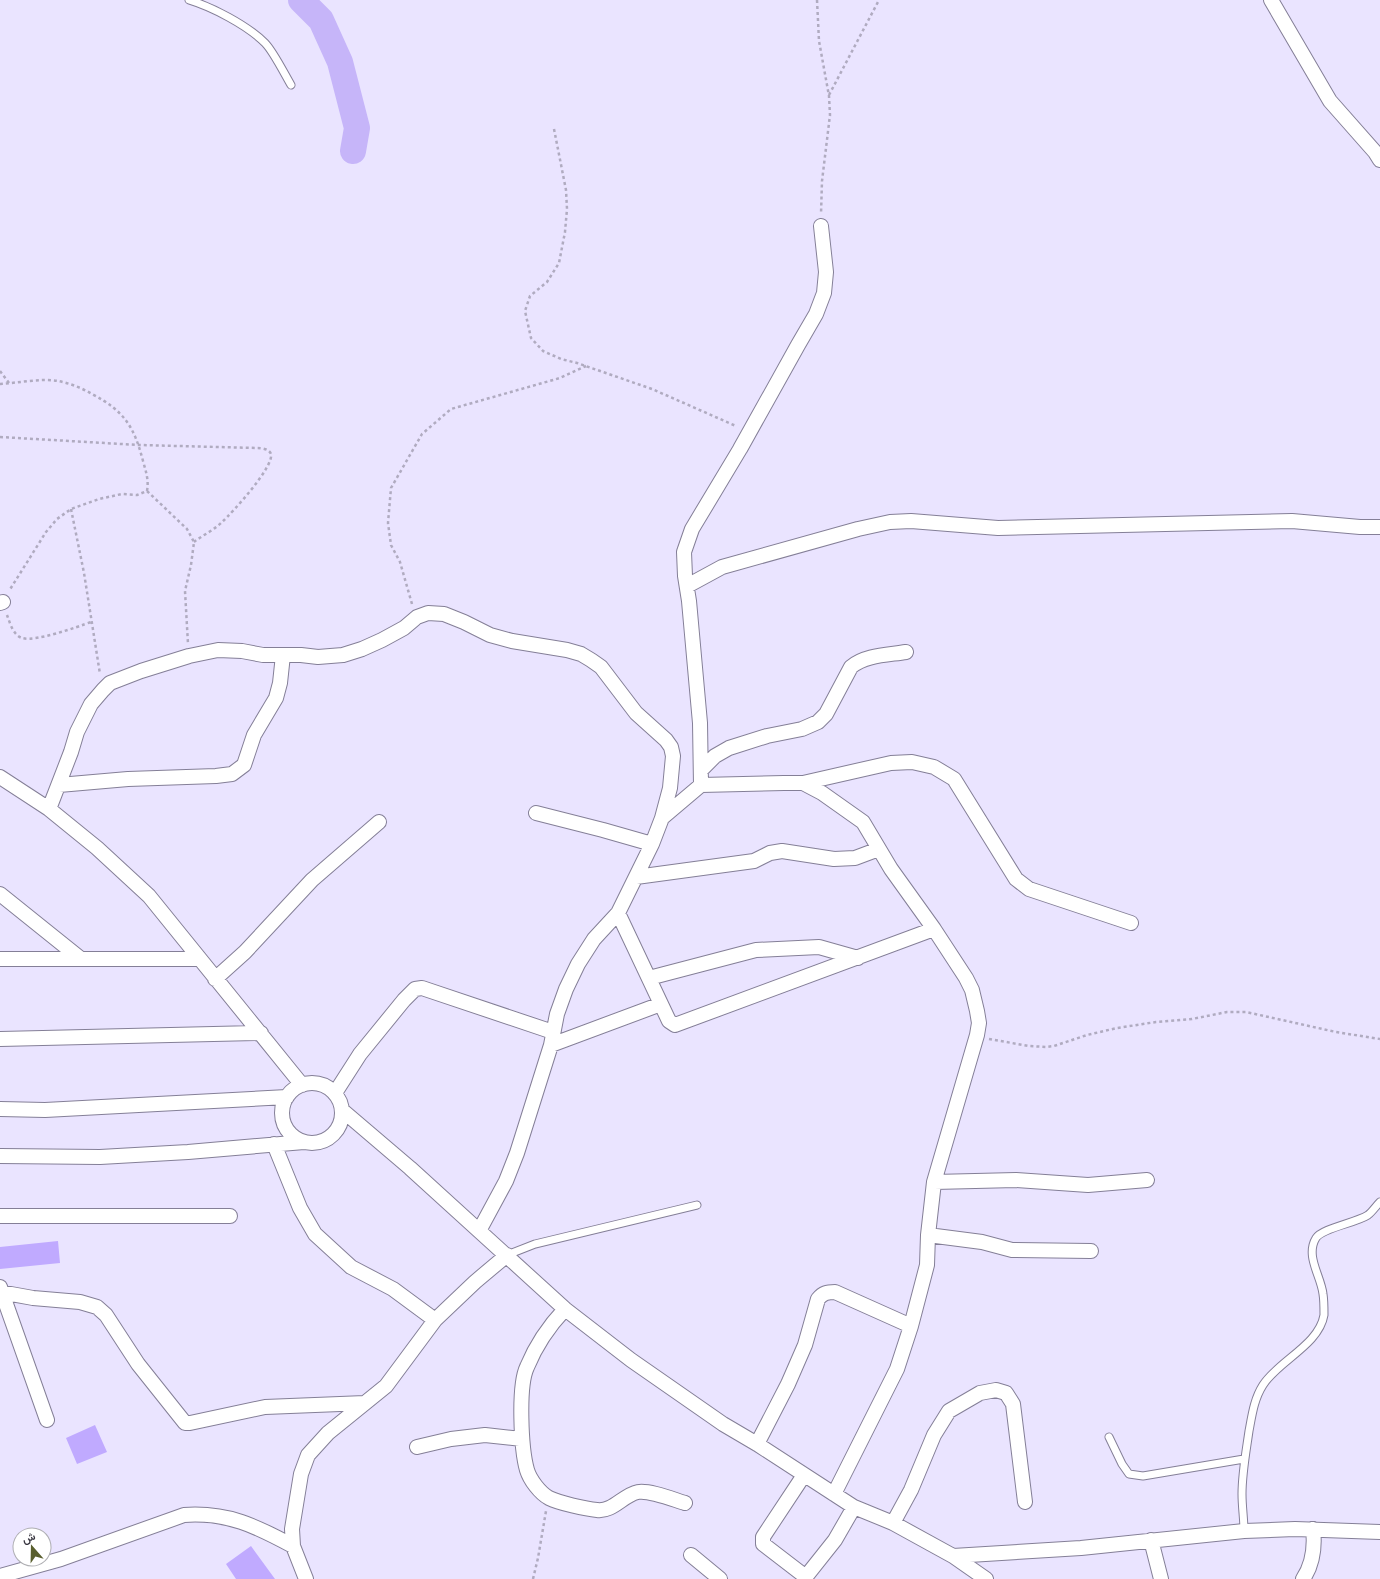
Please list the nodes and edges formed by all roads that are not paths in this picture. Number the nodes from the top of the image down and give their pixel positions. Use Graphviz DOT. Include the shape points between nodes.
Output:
graph roads {
  1 [pos="189,0"];
  2 [pos="1271,0"];
  3 [pos="291,85"];
  4 [pos="1380,160"];
  5 [pos="821,226"];
  6 [pos="1380,527"];
  7 [pos="687,586"];
  8 [pos="906,652"];
  9 [pos="283,655"];
  10 [pos="701,770"];
  11 [pos="0,777"];
  12 [pos="803,784"];
  13 [pos="59,785"];
  14 [pos="701,785"];
  15 [pos="49,809"];
  16 [pos="536,813"];
  17 [pos="662,818"];
  18 [pos="379,822"];
  19 [pos="652,844"];
  20 [pos="879,849"];
  21 [pos="636,877"];
  22 [pos="0,894"];
  23 [pos="618,913"];
  24 [pos="1131,924"];
  25 [pos="934,929"];
  26 [pos="858,958"];
  27 [pos="0,959"];
  28 [pos="81,959"];
  29 [pos="200,959"];
  30 [pos="649,978"];
  31 [pos="215,979"];
  32 [pos="661,1004"];
  33 [pos="261,1033"];
  34 [pos="552,1038"];
  35 [pos="0,1039"];
  36 [pos="302,1085"];
  37 [pos="335,1094"];
  38 [pos="287,1097"];
  39 [pos="0,1109"];
  40 [pos="342,1110"];
  41 [pos="304,1142"];
  42 [pos="274,1144"];
  43 [pos="0,1156"];
  44 [pos="1147,1180"];
  45 [pos="934,1182"];
  46 [pos="1380,1202"];
  47 [pos="698,1205"];
  48 [pos="0,1216"];
  49 [pos="230,1216"];
  50 [pos="479,1230"];
  51 [pos="928,1235"];
  52 [pos="1092,1251"];
  53 [pos="507,1255"];
  54 [pos="1,1290"];
  55 [pos="565,1309"];
  56 [pos="434,1320"];
  57 [pos="911,1326"];
  58 [pos="365,1403"];
  59 [pos="47,1420"];
  60 [pos="1109,1437"];
  61 [pos="522,1439"];
  62 [pos="757,1444"];
  63 [pos="417,1447"];
  64 [pos="1244,1459"];
  65 [pos="804,1475"];
  66 [pos="834,1494"];
  67 [pos="1025,1502"];
  68 [pos="685,1503"];
  69 [pos="854,1507"];
  70 [pos="893,1523"];
  71 [pos="1313,1529"];
  72 [pos="1244,1531"];
  73 [pos="1380,1532"];
  74 [pos="1152,1540"];
  75 [pos="293,1546"];
  76 [pos="692,1555"];
  77 [pos="953,1556"];
  78 [pos="0,1576"];
  79 [pos="805,1578"];
  80 [pos="306,1579"];
  81 [pos="720,1579"];
  82 [pos="986,1579"];
  83 [pos="1161,1579"];
  84 [pos="1303,1579"];
  1 -- 3 [label="lane" via="219,12 265,43"];
  2 -- 4 [label="street" via="1330,101"];
  5 -- 7 [label="street" via="826,272 824,293 816,314 692,529 684,552"];
  6 -- 7 [label="street" via="1292,521 998,528 911,521 890,522 722,567"];
  7 -- 10 [label="street" via="700,723"];
  8 -- 10 [label="street" via="857,662 851,667 826,714 818,722 802,730 767,736 729,748 715,756"];
  9 -- 13 [label="street" via="218,650 141,670 110,683 91,704 77,732"];
  9 -- 13 [label="street" via="276,698 254,735 244,765 232,774"];
  9 -- 17 [label="street" via="343,655 362,649 428,613 444,614 490,636 581,654 609,676 636,713 671,747 674,756 673,769"];
  10 -- 14 [label="street"];
  11 -- 15 [label="street"];
  12 -- 14 [label="street" via="784,782"];
  12 -- 20 [label="street" via="822,793 863,822"];
  12 -- 24 [label="street" via="891,763 912,762 934,768 954,779 1016,879 1029,889"];
  13 -- 15 [label="street"];
  14 -- 17 [label="street"];
  15 -- 29 [label="street" via="97,848 149,896"];
  16 -- 19 [label="street"];
  17 -- 19 [label="street"];
  18 -- 31 [label="street" via="312,880 245,952"];
  19 -- 21 [label="street"];
  20 -- 21 [label="street" via="854,858 834,859 782,851 754,860"];
  20 -- 25 [label="street"];
  21 -- 23 [label="street"];
  22 -- 28 [label="street"];
  23 -- 30 [label="street"];
  23 -- 34 [label="street" via="594,939 578,964 566,989"];
  25 -- 26 [label="street"];
  25 -- 45 [label="street" via="972,990 980,1023"];
  26 -- 30 [label="street" via="818,947 756,950"];
  26 -- 32 [label="street" via="675,1026 669,1021"];
  27 -- 28 [label="street"];
  28 -- 29 [label="street"];
  29 -- 31 [label="street"];
  30 -- 32 [label="street"];
  31 -- 33 [label="street"];
  32 -- 34 [label="street"];
  33 -- 35 [label="street"];
  33 -- 36 [label="street"];
  34 -- 37 [label="street" via="422,988 415,989 360,1054"];
  34 -- 50 [label="street" via="517,1153 506,1180"];
  36 -- 37 [label="street" via="320,1084"];
  36 -- 38 [label="street"];
  37 -- 40 [label="street"];
  38 -- 39 [label="street" via="44,1110"];
  38 -- 41 [label="street" via="283,1107 286,1129"];
  40 -- 41 [label="street" via="336,1132 327,1139"];
  40 -- 50 [label="street"];
  41 -- 42 [label="street"];
  42 -- 43 [label="street" via="100,1157"];
  42 -- 56 [label="street" via="300,1208 315,1234 351,1267 393,1289"];
  44 -- 45 [label="street" via="1088,1185 1016,1180"];
  45 -- 51 [label="street"];
  46 -- 64 [label="lane" via="1368,1215 1324,1231 1312,1246 1314,1264 1323,1293 1324,1316 1317,1331 1307,1343 1263,1385 1253,1406"];
  47 -- 53 [label="lane" via="535,1244"];
  48 -- 49 [label="street"];
  50 -- 53 [label="street"];
  51 -- 52 [label="street" via="982,1242 1012,1250"];
  51 -- 57 [label="street" via="927,1265"];
  53 -- 55 [label="street"];
  53 -- 56 [label="street"];
  54 -- 58 [label="street" via="33,1298 80,1302 97,1307 106,1315 138,1364 185,1423 265,1407"];
  54 -- 59 [label="street"];
  55 -- 61 [label="street" via="548,1327 526,1368 523,1382"];
  55 -- 62 [label="street" via="631,1360 723,1424"];
  56 -- 58 [label="street" via="386,1386"];
  57 -- 62 [label="street" via="835,1292 821,1295 788,1384"];
  57 -- 66 [label="street" via="897,1369"];
  58 -- 75 [label="street" via="328,1433 308,1455 301,1474 296,1502 292,1528"];
  60 -- 64 [label="lane" via="1129,1474 1144,1476"];
  61 -- 63 [label="street" via="485,1435"];
  61 -- 68 [label="street" via="527,1471 536,1485 550,1498 599,1510 643,1491"];
  62 -- 65 [label="street"];
  64 -- 72 [label="lane"];
  65 -- 66 [label="street"];
  65 -- 79 [label="street" via="762,1541"];
  66 -- 69 [label="street"];
  67 -- 70 [label="street" via="1013,1404 1006,1393 996,1390 980,1393 949,1411 934,1435 911,1490"];
  69 -- 70 [label="street"];
  69 -- 79 [label="street" via="835,1540"];
  70 -- 77 [label="street"];
  71 -- 72 [label="street"];
  71 -- 73 [label="street"];
  71 -- 84 [label="street" via="1310,1569"];
  72 -- 74 [label="street"];
  74 -- 77 [label="street" via="1081,1548"];
  74 -- 83 [label="street"];
  75 -- 78 [label="street" via="258,1527 240,1521 184,1514 61,1559"];
  75 -- 80 [label="street"];
  76 -- 81 [label="street"];
  77 -- 82 [label="street"];
}
